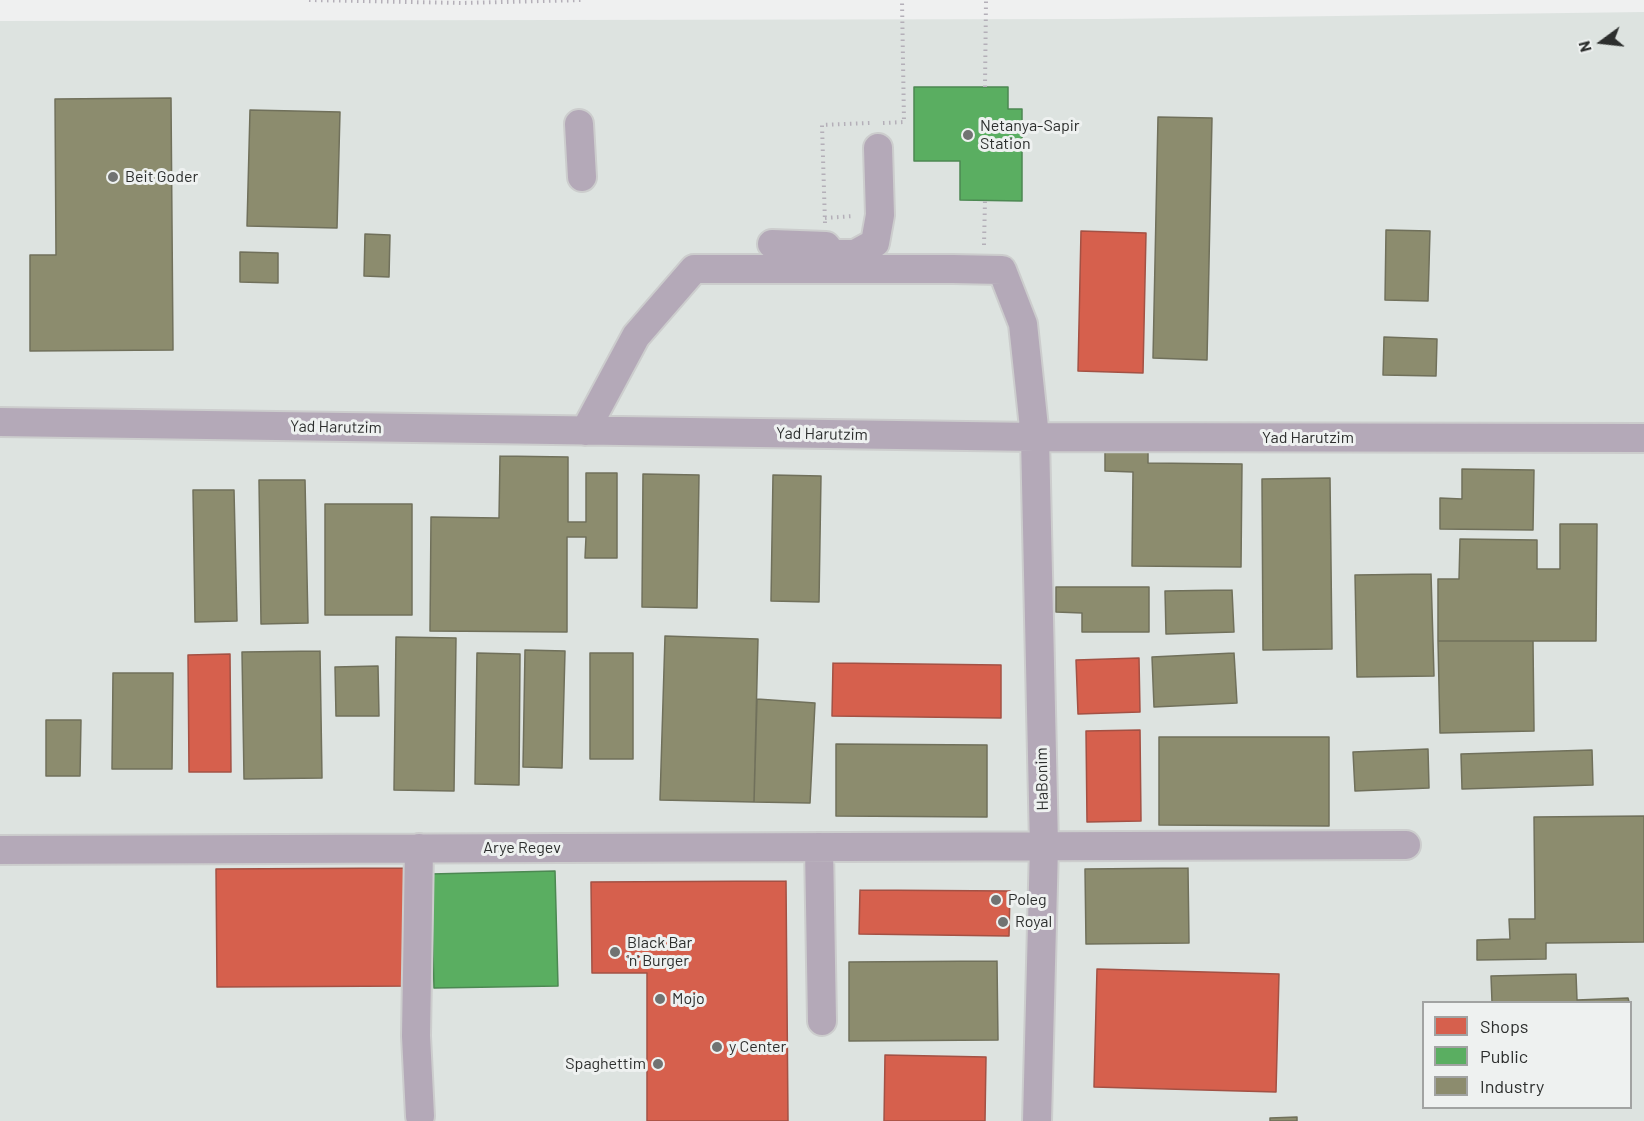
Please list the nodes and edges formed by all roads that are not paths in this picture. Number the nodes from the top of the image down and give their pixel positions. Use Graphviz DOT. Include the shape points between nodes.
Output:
graph roads {
  1 [pos="579,124"];
  2 [pos="878,148"];
  3 [pos="582,177"];
  4 [pos="772,244"];
  5 [pos="0,422"];
  6 [pos="585,431"];
  7 [pos="1035,437"];
  8 [pos="1644,438"];
  9 [pos="1044,846"];
  10 [pos="1406,846"];
  11 [pos="819,847"];
  12 [pos="419,848"];
  13 [pos="0,850"];
  14 [pos="822,1021"];
  15 [pos="420,1116"];
  16 [pos="1037,1121"];
  1 -- 3 [label="street"];
  2 -- 4 [label="street" via="880,215 875,243 855,254 832,254 825,246"];
  5 -- 6 [label="street, Yad Harutzim"];
  6 -- 7 [label="street, Yad Harutzim"];
  6 -- 7 [label="street, HaBonim" via="636,336 694,269 1002,270 1023,324"];
  7 -- 8 [label="street, Yad Harutzim"];
  7 -- 9 [label="street, HaBonim"];
  9 -- 10 [label="street, Arye Regev"];
  9 -- 11 [label="street, Arye Regev"];
  9 -- 16 [label="street, HaBonim"];
  11 -- 12 [label="street, Arye Regev"];
  11 -- 14 [label="street"];
  12 -- 13 [label="street, Arye Regev"];
  12 -- 15 [label="street" via="416,1036"];
}
